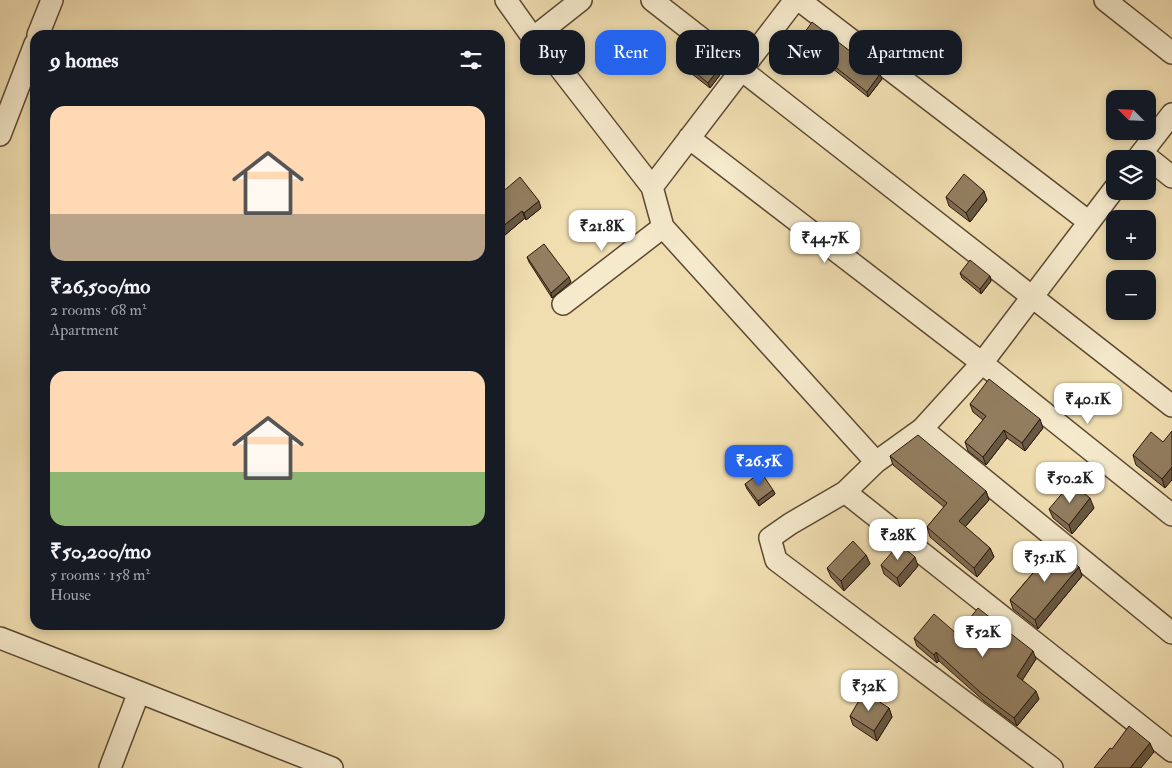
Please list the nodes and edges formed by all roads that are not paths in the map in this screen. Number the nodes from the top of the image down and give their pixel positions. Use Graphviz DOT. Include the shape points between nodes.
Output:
graph roads {
  1 [pos="52,0"];
  2 [pos="506,0"];
  3 [pos="581,0"];
  4 [pos="652,0"];
  5 [pos="795,0"];
  6 [pos="799,0"];
  7 [pos="1105,0"];
  8 [pos="40,30"];
  9 [pos="527,30"];
  10 [pos="543,30"];
  11 [pos="690,30"];
  12 [pos="759,47"];
  13 [pos="1172,53"];
  14 [pos="30,57"];
  15 [pos="565,75"];
  16 [pos="737,75"];
  17 [pos="747,75"];
  18 [pos="1172,114"];
  19 [pos="0,135"];
  20 [pos="689,138"];
  21 [pos="1145,150"];
  22 [pos="1156,166"];
  23 [pos="1172,177"];
  24 [pos="652,187"];
  25 [pos="1106,200"];
  26 [pos="1089,222"];
  27 [pos="663,227"];
  28 [pos="1032,298"];
  29 [pos="563,304"];
  30 [pos="982,363"];
  31 [pos="1172,406"];
  32 [pos="922,429"];
  33 [pos="876,462"];
  34 [pos="845,492"];
  35 [pos="1172,515"];
  36 [pos="1172,632"];
  37 [pos="0,638"];
  38 [pos="139,692"];
  39 [pos="1172,751"];
  40 [pos="1172,756"];
  41 [pos="299,762"];
  42 [pos="110,768"];
  43 [pos="332,768"];
  44 [pos="1052,768"];
  45 [pos="1162,768"];
  1 -- 8 [label="street"];
  2 -- 9 [label="street"];
  3 -- 10 [label="street"];
  4 -- 11 [label="street"];
  5 -- 12 [label="street"];
  6 -- 26 [label="street"];
  7 -- 13 [label="street"];
  14 -- 19 [label="street"];
  15 -- 24 [label="street"];
  16 -- 20 [label="street"];
  17 -- 28 [label="street"];
  18 -- 21 [label="street"];
  20 -- 24 [label="street"];
  20 -- 30 [label="street"];
  22 -- 23 [label="street"];
  24 -- 27 [label="street"];
  25 -- 26 [label="street"];
  26 -- 28 [label="street"];
  27 -- 29 [label="street"];
  27 -- 33 [label="street"];
  28 -- 30 [label="street"];
  28 -- 31 [label="street"];
  30 -- 32 [label="street"];
  30 -- 35 [label="street"];
  32 -- 33 [label="street"];
  32 -- 36 [label="street"];
  33 -- 34 [label="street"];
  34 -- 39 [label="street"];
  34 -- 44 [label="street" via="770,538 776,560"];
  37 -- 38 [label="street"];
  38 -- 41 [label="street"];
  38 -- 42 [label="street"];
  40 -- 45 [label="street"];
  41 -- 43 [label="street"];
}
